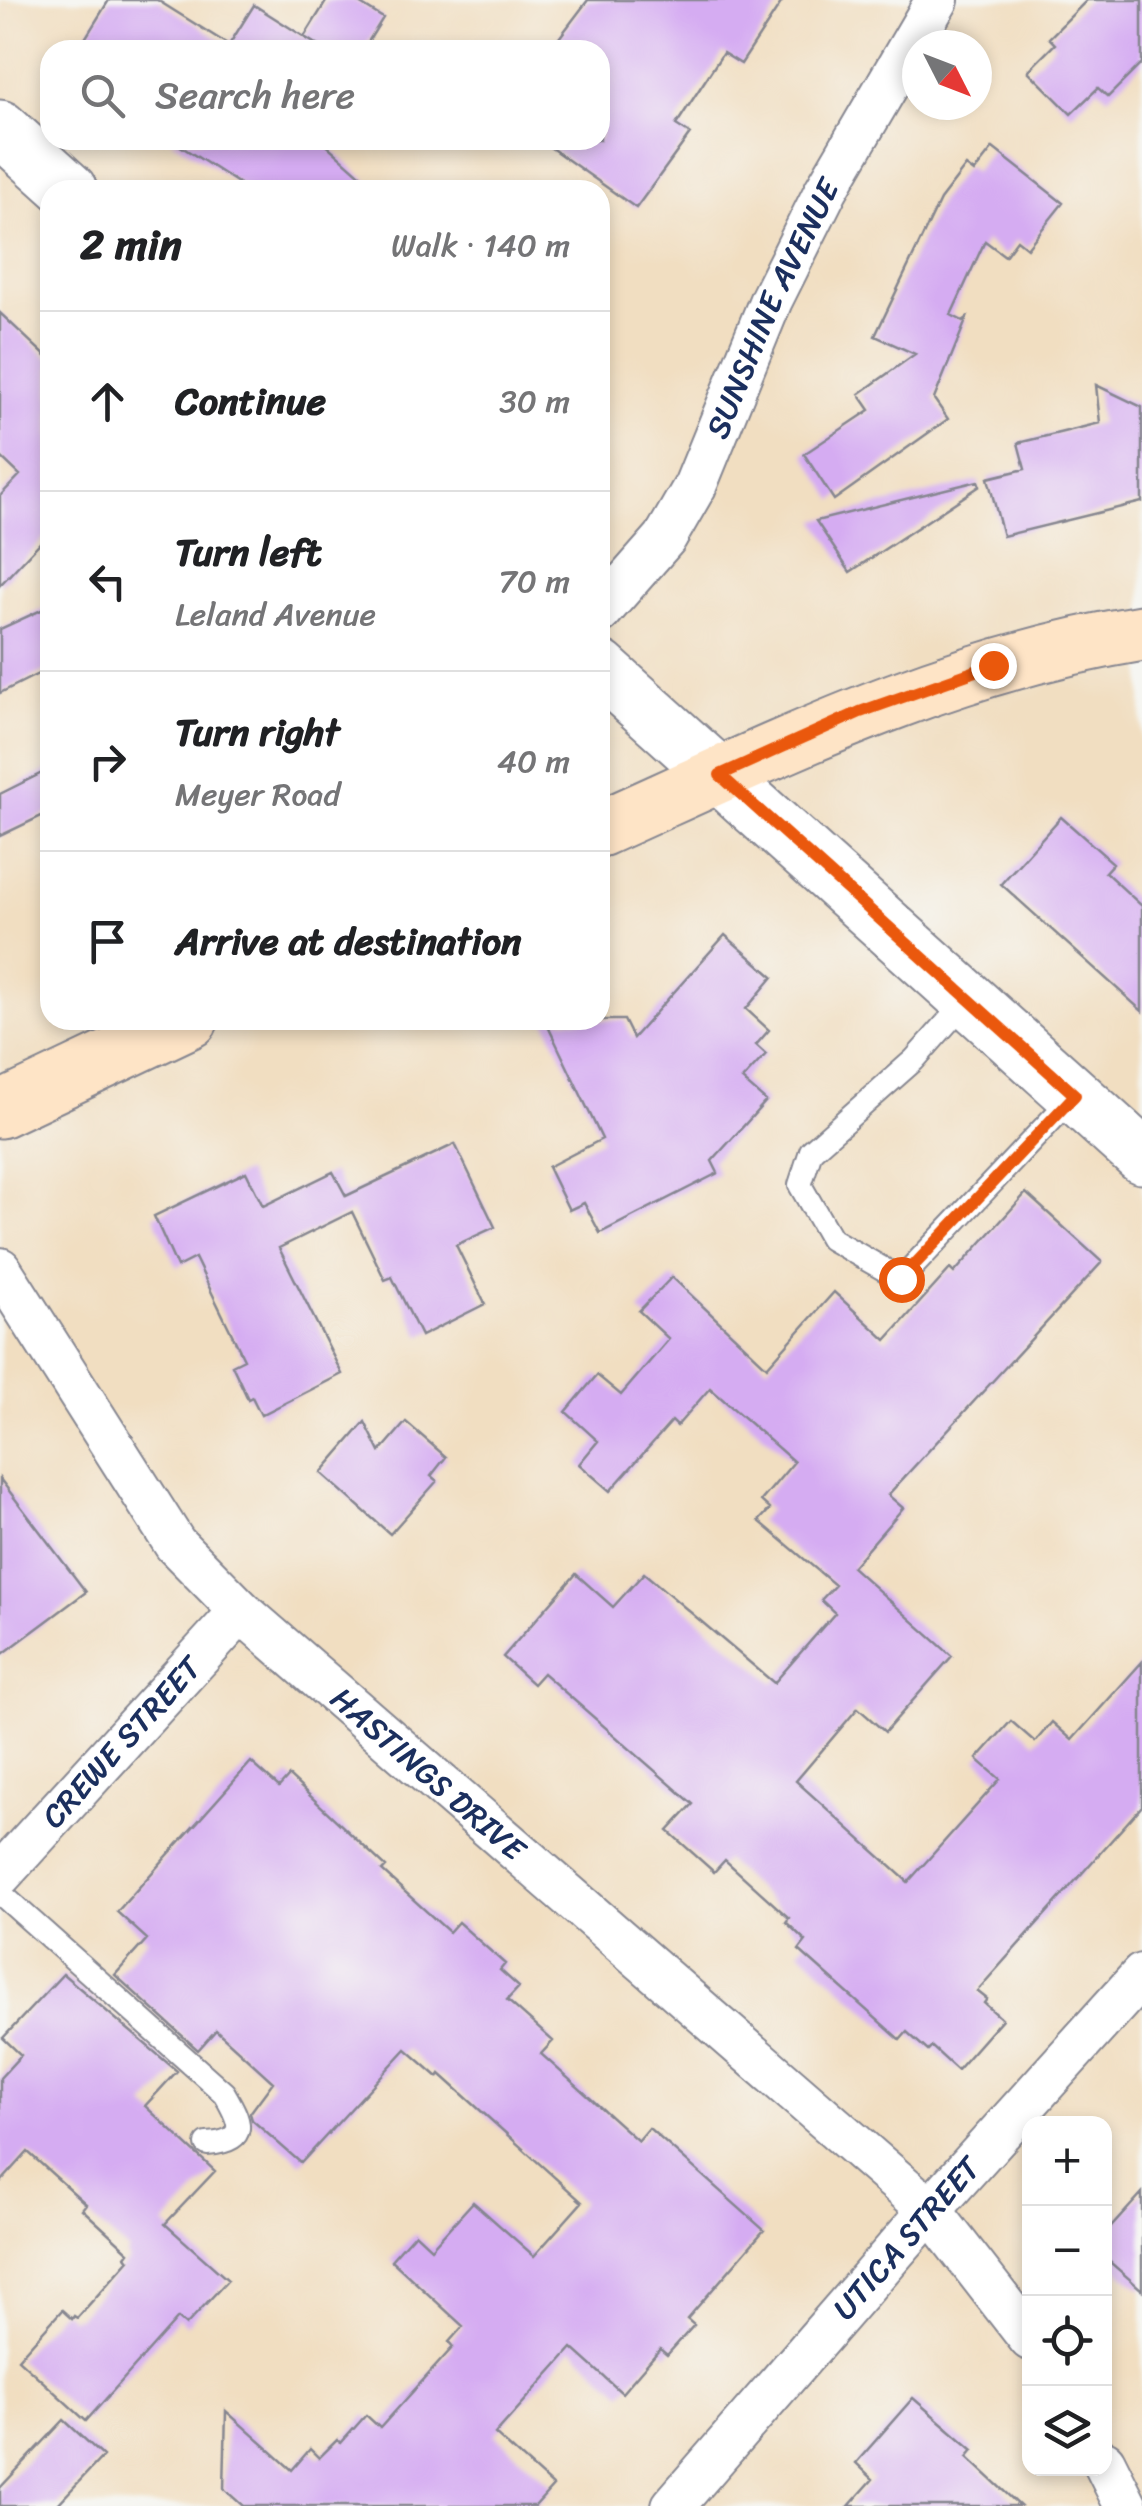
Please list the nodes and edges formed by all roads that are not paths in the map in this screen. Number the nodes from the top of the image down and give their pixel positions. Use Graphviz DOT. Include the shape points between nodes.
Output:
graph roads {
  1 [pos="937,0"];
  2 [pos="0,128"];
  3 [pos="58,180"];
  4 [pos="610,601"];
  5 [pos="1142,632"];
  6 [pos="610,677"];
  7 [pos="720,775"];
  8 [pos="610,824"];
  9 [pos="968,999"];
  10 [pos="169,1030"];
  11 [pos="1075,1095"];
  12 [pos="0,1110"];
  13 [pos="1142,1156"];
  14 [pos="0,1269"];
  15 [pos="241,1611"];
  16 [pos="0,1875"];
  17 [pos="0,1893"];
  18 [pos="1142,1975"];
  19 [pos="208,2144"];
  20 [pos="930,2210"];
  21 [pos="1022,2330"];
  22 [pos="1111,2476"];
  23 [pos="673,2506"];
  24 [pos="1126,2506"];
  1 -- 4 [label="street, SUNSHINE AVENUE" via="826,190 771,300 686,502 665,538"];
  2 -- 3 [label="street"];
  5 -- 7 [label="main road" via="993,665 860,712"];
  6 -- 7 [label="street"];
  7 -- 8 [label="main road"];
  7 -- 9 [label="street"];
  9 -- 11 [label="street"];
  9 -- 11 [label="lane" via="914,1060 811,1151 800,1185 831,1238 901,1279"];
  10 -- 12 [label="main road"];
  11 -- 13 [label="street"];
  14 -- 15 [label="street, HASTINGS DRIVE" via="174,1544"];
  15 -- 16 [label="street, CREWE STREET"];
  15 -- 20 [label="street, HASTINGS DRIVE"];
  17 -- 19 [label="lane" via="224,2093 239,2118 238,2134"];
  18 -- 20 [label="street, UTICA STREET"];
  20 -- 21 [label="street, HASTINGS DRIVE"];
  20 -- 23 [label="street, UTICA STREET"];
  22 -- 24 [label="street"];
}
